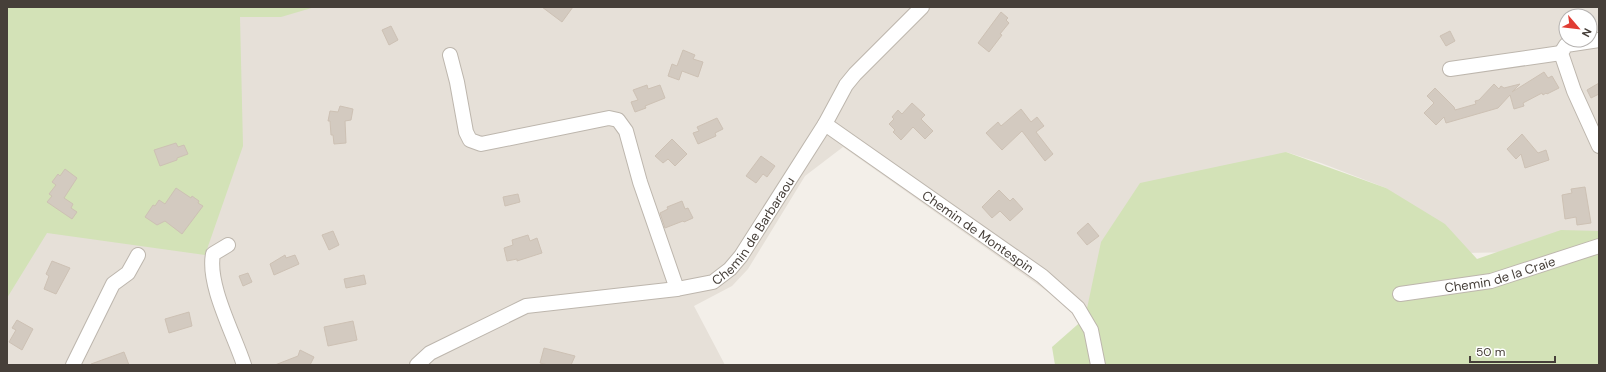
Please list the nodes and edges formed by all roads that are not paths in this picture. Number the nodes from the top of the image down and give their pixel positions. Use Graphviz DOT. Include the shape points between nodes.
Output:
graph roads {
  1 [pos="922,7"];
  2 [pos="1599,40"];
  3 [pos="1561,53"];
  4 [pos="450,55"];
  5 [pos="1450,69"];
  6 [pos="825,124"];
  7 [pos="1599,146"];
  8 [pos="228,245"];
  9 [pos="1599,246"];
  10 [pos="138,255"];
  11 [pos="677,289"];
  12 [pos="1400,294"];
  13 [pos="73,365"];
  14 [pos="244,365"];
  15 [pos="417,365"];
  16 [pos="1098,365"];
  1 -- 6 [label="street, Chemin de Barbaraou" via="855,74 846,85"];
  2 -- 3 [label="street" via="1566,44"];
  3 -- 5 [label="street"];
  3 -- 7 [label="street" via="1574,92"];
  4 -- 11 [label="street" via="466,132 470,140 475,142 481,144 609,118 618,120 626,131 640,182"];
  6 -- 11 [label="street, Chemin de Barbaraou" via="741,256 730,269 713,282"];
  6 -- 16 [label="street, Chemin de Montespin" via="1042,276 1073,303 1091,330"];
  8 -- 14 [label="street" via="213,254 211,264 223,309"];
  9 -- 12 [label="street, Chemin de la Craie" via="1491,282"];
  10 -- 13 [label="street" via="128,273 113,284"];
  11 -- 15 [label="street, Chemin de Barbaraou" via="526,306 430,353"];
}
